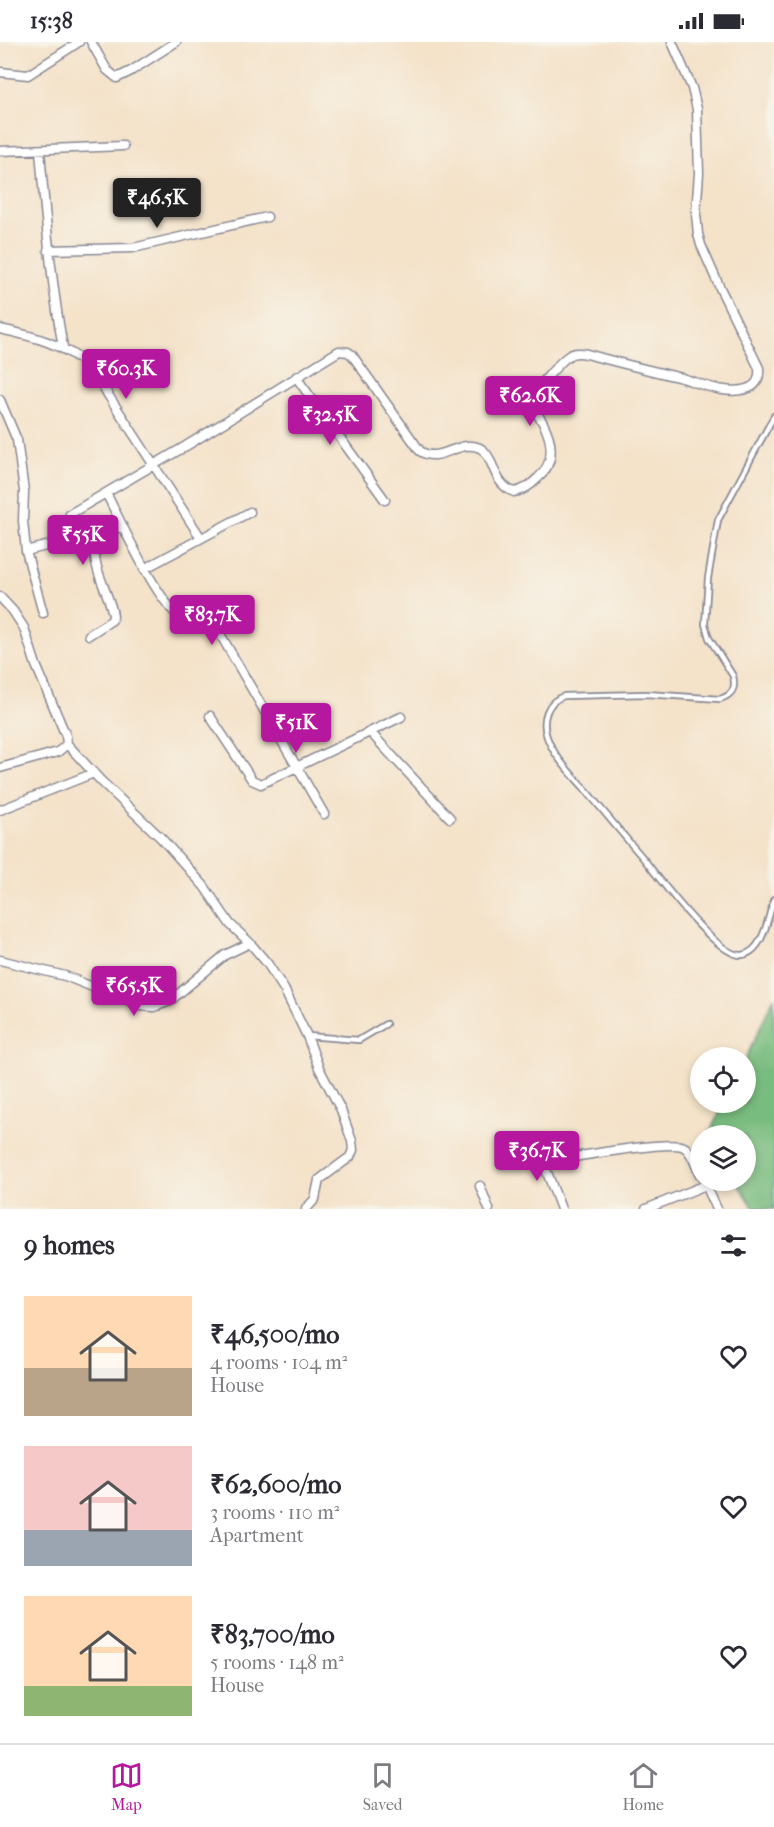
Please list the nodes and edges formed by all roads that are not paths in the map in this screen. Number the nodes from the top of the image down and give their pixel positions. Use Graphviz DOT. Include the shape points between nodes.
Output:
graph roads {
  1 [pos="79,42"];
  2 [pos="91,42"];
  3 [pos="176,42"];
  4 [pos="672,42"];
  5 [pos="0,72"];
  6 [pos="123,147"];
  7 [pos="40,150"];
  8 [pos="0,151"];
  9 [pos="267,217"];
  10 [pos="48,250"];
  11 [pos="0,329"];
  12 [pos="63,347"];
  13 [pos="296,378"];
  14 [pos="0,400"];
  15 [pos="774,416"];
  16 [pos="154,465"];
  17 [pos="105,493"];
  18 [pos="385,500"];
  19 [pos="250,512"];
  20 [pos="70,514"];
  21 [pos="122,526"];
  22 [pos="78,538"];
  23 [pos="201,538"];
  24 [pos="26,551"];
  25 [pos="144,569"];
  26 [pos="0,597"];
  27 [pos="43,613"];
  28 [pos="89,635"];
  29 [pos="210,716"];
  30 [pos="401,717"];
  31 [pos="369,732"];
  32 [pos="67,744"];
  33 [pos="0,768"];
  34 [pos="298,768"];
  35 [pos="94,773"];
  36 [pos="0,810"];
  37 [pos="324,814"];
  38 [pos="450,818"];
  39 [pos="774,899"];
  40 [pos="250,943"];
  41 [pos="0,960"];
  42 [pos="386,1024"];
  43 [pos="307,1036"];
  44 [pos="537,1146"];
  45 [pos="690,1154"];
  46 [pos="543,1162"];
  47 [pos="480,1186"];
  48 [pos="690,1189"];
  49 [pos="708,1191"];
  50 [pos="306,1209"];
  51 [pos="489,1209"];
  52 [pos="561,1209"];
  53 [pos="646,1209"];
  54 [pos="717,1209"];
  1 -- 5 [label="street" via="28,75"];
  2 -- 3 [label="street" via="107,70 117,78"];
  4 -- 13 [label="street" via="697,109 698,234 759,368 755,385 734,391 587,354 572,354 531,402 548,433 548,469 524,489 514,492 503,486 485,453 478,448 462,447 435,456 420,451 348,352 339,351"];
  6 -- 7 [label="street"];
  7 -- 8 [label="street"];
  7 -- 10 [label="street"];
  9 -- 10 [label="street" via="132,248"];
  10 -- 12 [label="street"];
  11 -- 12 [label="street"];
  12 -- 16 [label="street" via="90,368"];
  13 -- 16 [label="street"];
  13 -- 18 [label="street"];
  14 -- 24 [label="street" via="17,440"];
  15 -- 39 [label="lane" via="718,520 708,578 705,624 712,644 733,676 733,691 720,699 646,694 564,696 552,702 545,724 546,735 559,759 680,906 725,949 742,955 758,947"];
  16 -- 17 [label="street"];
  16 -- 23 [label="street"];
  17 -- 20 [label="street"];
  17 -- 21 [label="street"];
  19 -- 23 [label="street"];
  21 -- 25 [label="street"];
  21 -- 28 [label="street" via="103,536 96,546 96,563 113,616"];
  22 -- 24 [label="street"];
  23 -- 25 [label="street"];
  24 -- 27 [label="street"];
  25 -- 34 [label="street" via="166,603 181,617 202,616 212,620"];
  26 -- 32 [label="street" via="24,628"];
  29 -- 34 [label="street" via="257,784"];
  30 -- 31 [label="street"];
  31 -- 34 [label="street"];
  31 -- 38 [label="street"];
  32 -- 33 [label="street" via="58,752"];
  32 -- 35 [label="street"];
  34 -- 37 [label="street"];
  35 -- 36 [label="street"];
  35 -- 40 [label="street" via="161,838"];
  40 -- 41 [label="street" via="225,955 170,1001 154,1007 140,1006 64,976"];
  40 -- 43 [label="street" via="284,989"];
  42 -- 43 [label="lane" via="359,1040"];
  43 -- 50 [label="street" via="353,1146 350,1156 319,1180 315,1199"];
  44 -- 46 [label="street"];
  45 -- 46 [label="street" via="683,1146 656,1145"];
  46 -- 52 [label="street"];
  47 -- 51 [label="street"];
  48 -- 53 [label="street"];
  49 -- 54 [label="street"];
}
